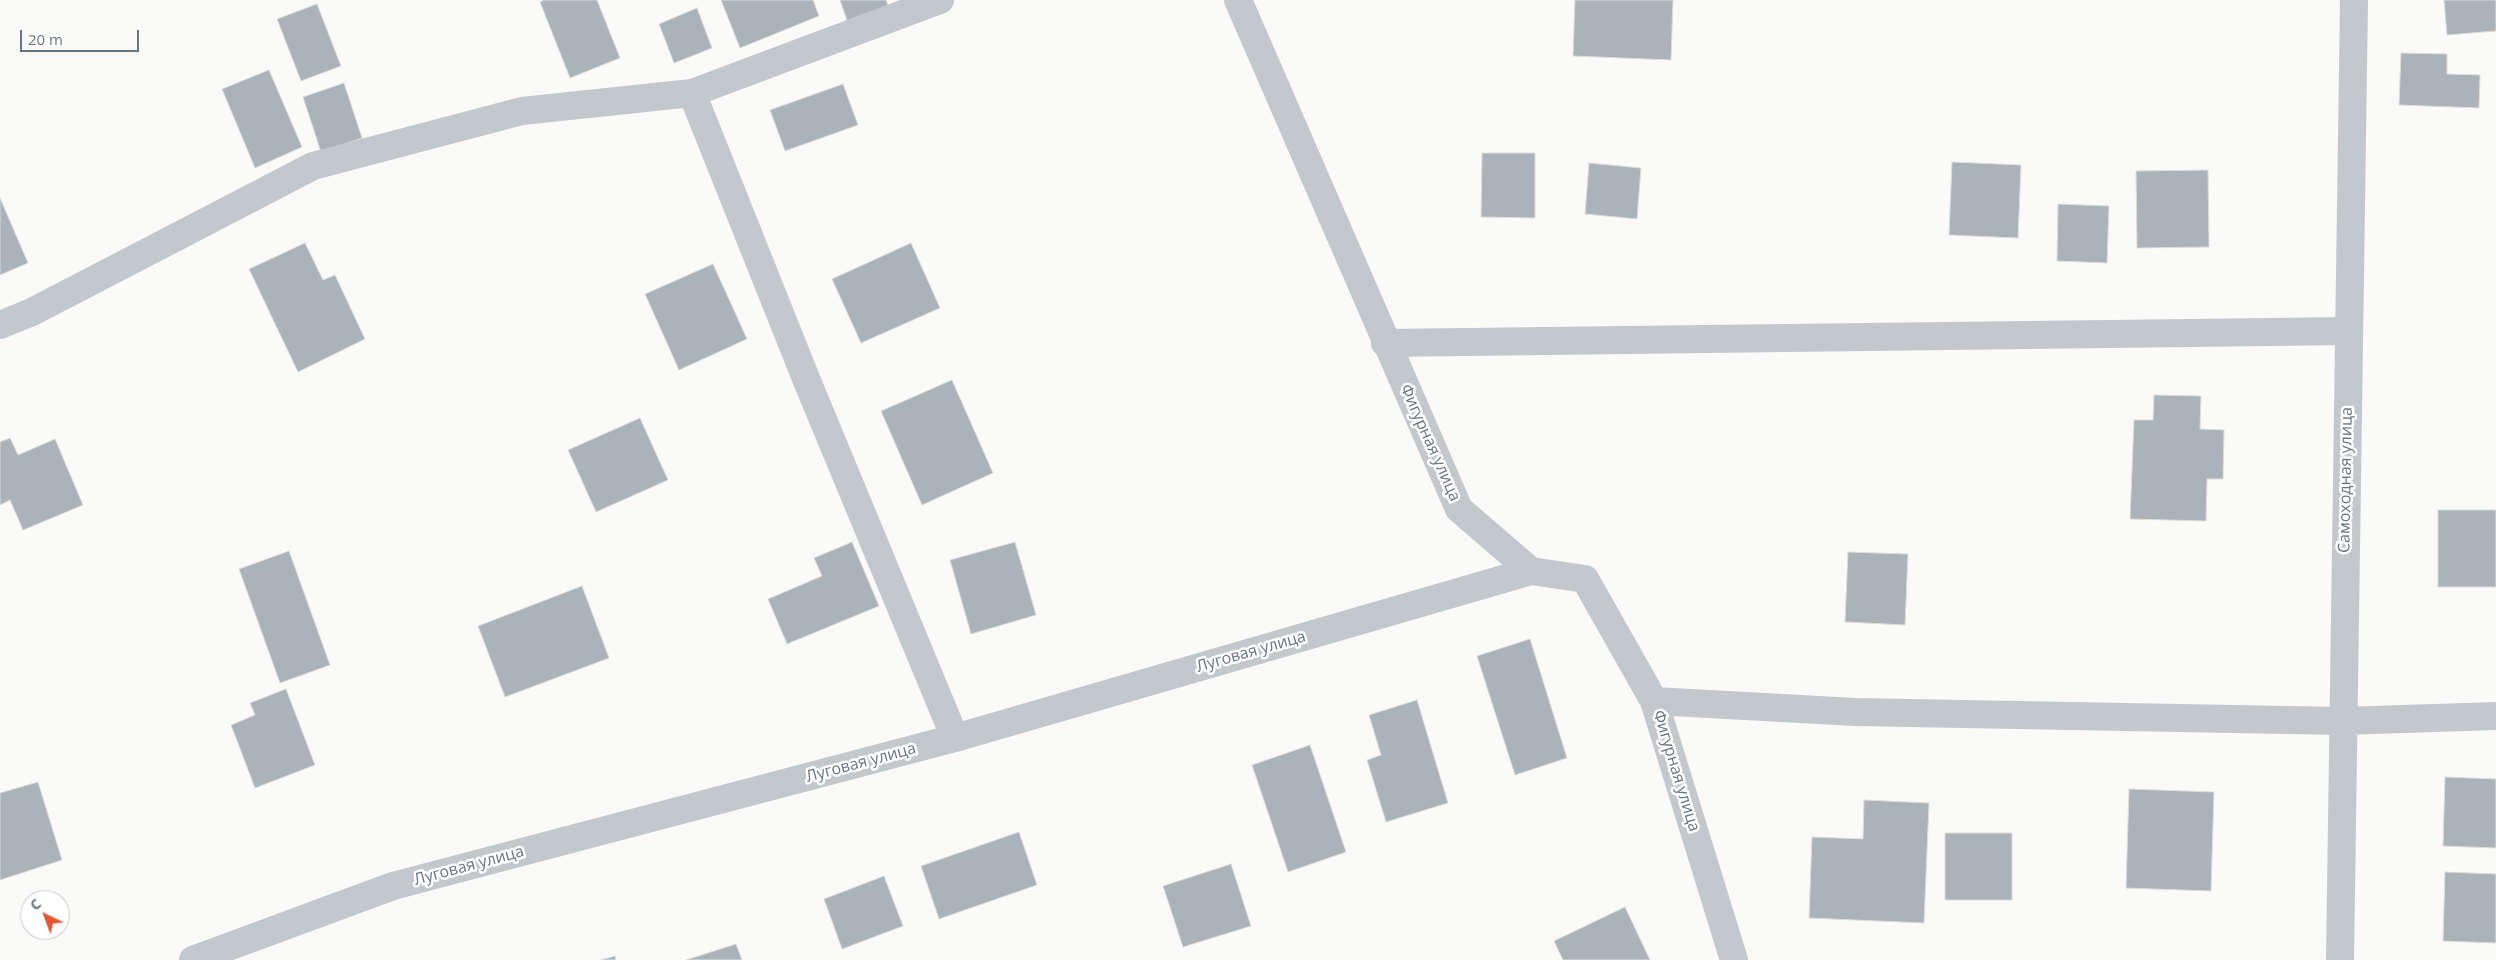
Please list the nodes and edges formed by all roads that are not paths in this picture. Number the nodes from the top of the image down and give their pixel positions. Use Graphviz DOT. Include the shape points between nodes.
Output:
graph roads {
  1 [pos="940,0"];
  2 [pos="1238,0"];
  3 [pos="2354,0"];
  4 [pos="692,93"];
  5 [pos="0,325"];
  6 [pos="2348,330"];
  7 [pos="1386,343"];
  8 [pos="1531,571"];
  9 [pos="1654,701"];
  10 [pos="2496,716"];
  11 [pos="2342,721"];
  12 [pos="956,738"];
  13 [pos="193,960"];
  14 [pos="1734,960"];
  15 [pos="2340,960"];
  1 -- 4 [label="street"];
  2 -- 7 [label="street, Фигурная улица"];
  3 -- 6 [label="street, Самоходная улица"];
  4 -- 5 [label="street" via="522,111 313,166 32,312"];
  4 -- 12 [label="street" via="807,381"];
  6 -- 7 [label="street"];
  6 -- 11 [label="street, Самоходная улица"];
  7 -- 8 [label="street, Фигурная улица" via="1458,509"];
  8 -- 9 [label="street, Фигурная улица" via="1585,579"];
  8 -- 12 [label="street, Луговая улица"];
  9 -- 11 [label="street" via="1855,712"];
  9 -- 14 [label="street, Фигурная улица"];
  10 -- 11 [label="street"];
  11 -- 15 [label="street, Самоходная улица"];
  12 -- 13 [label="street, Луговая улица" via="393,886"];
}
